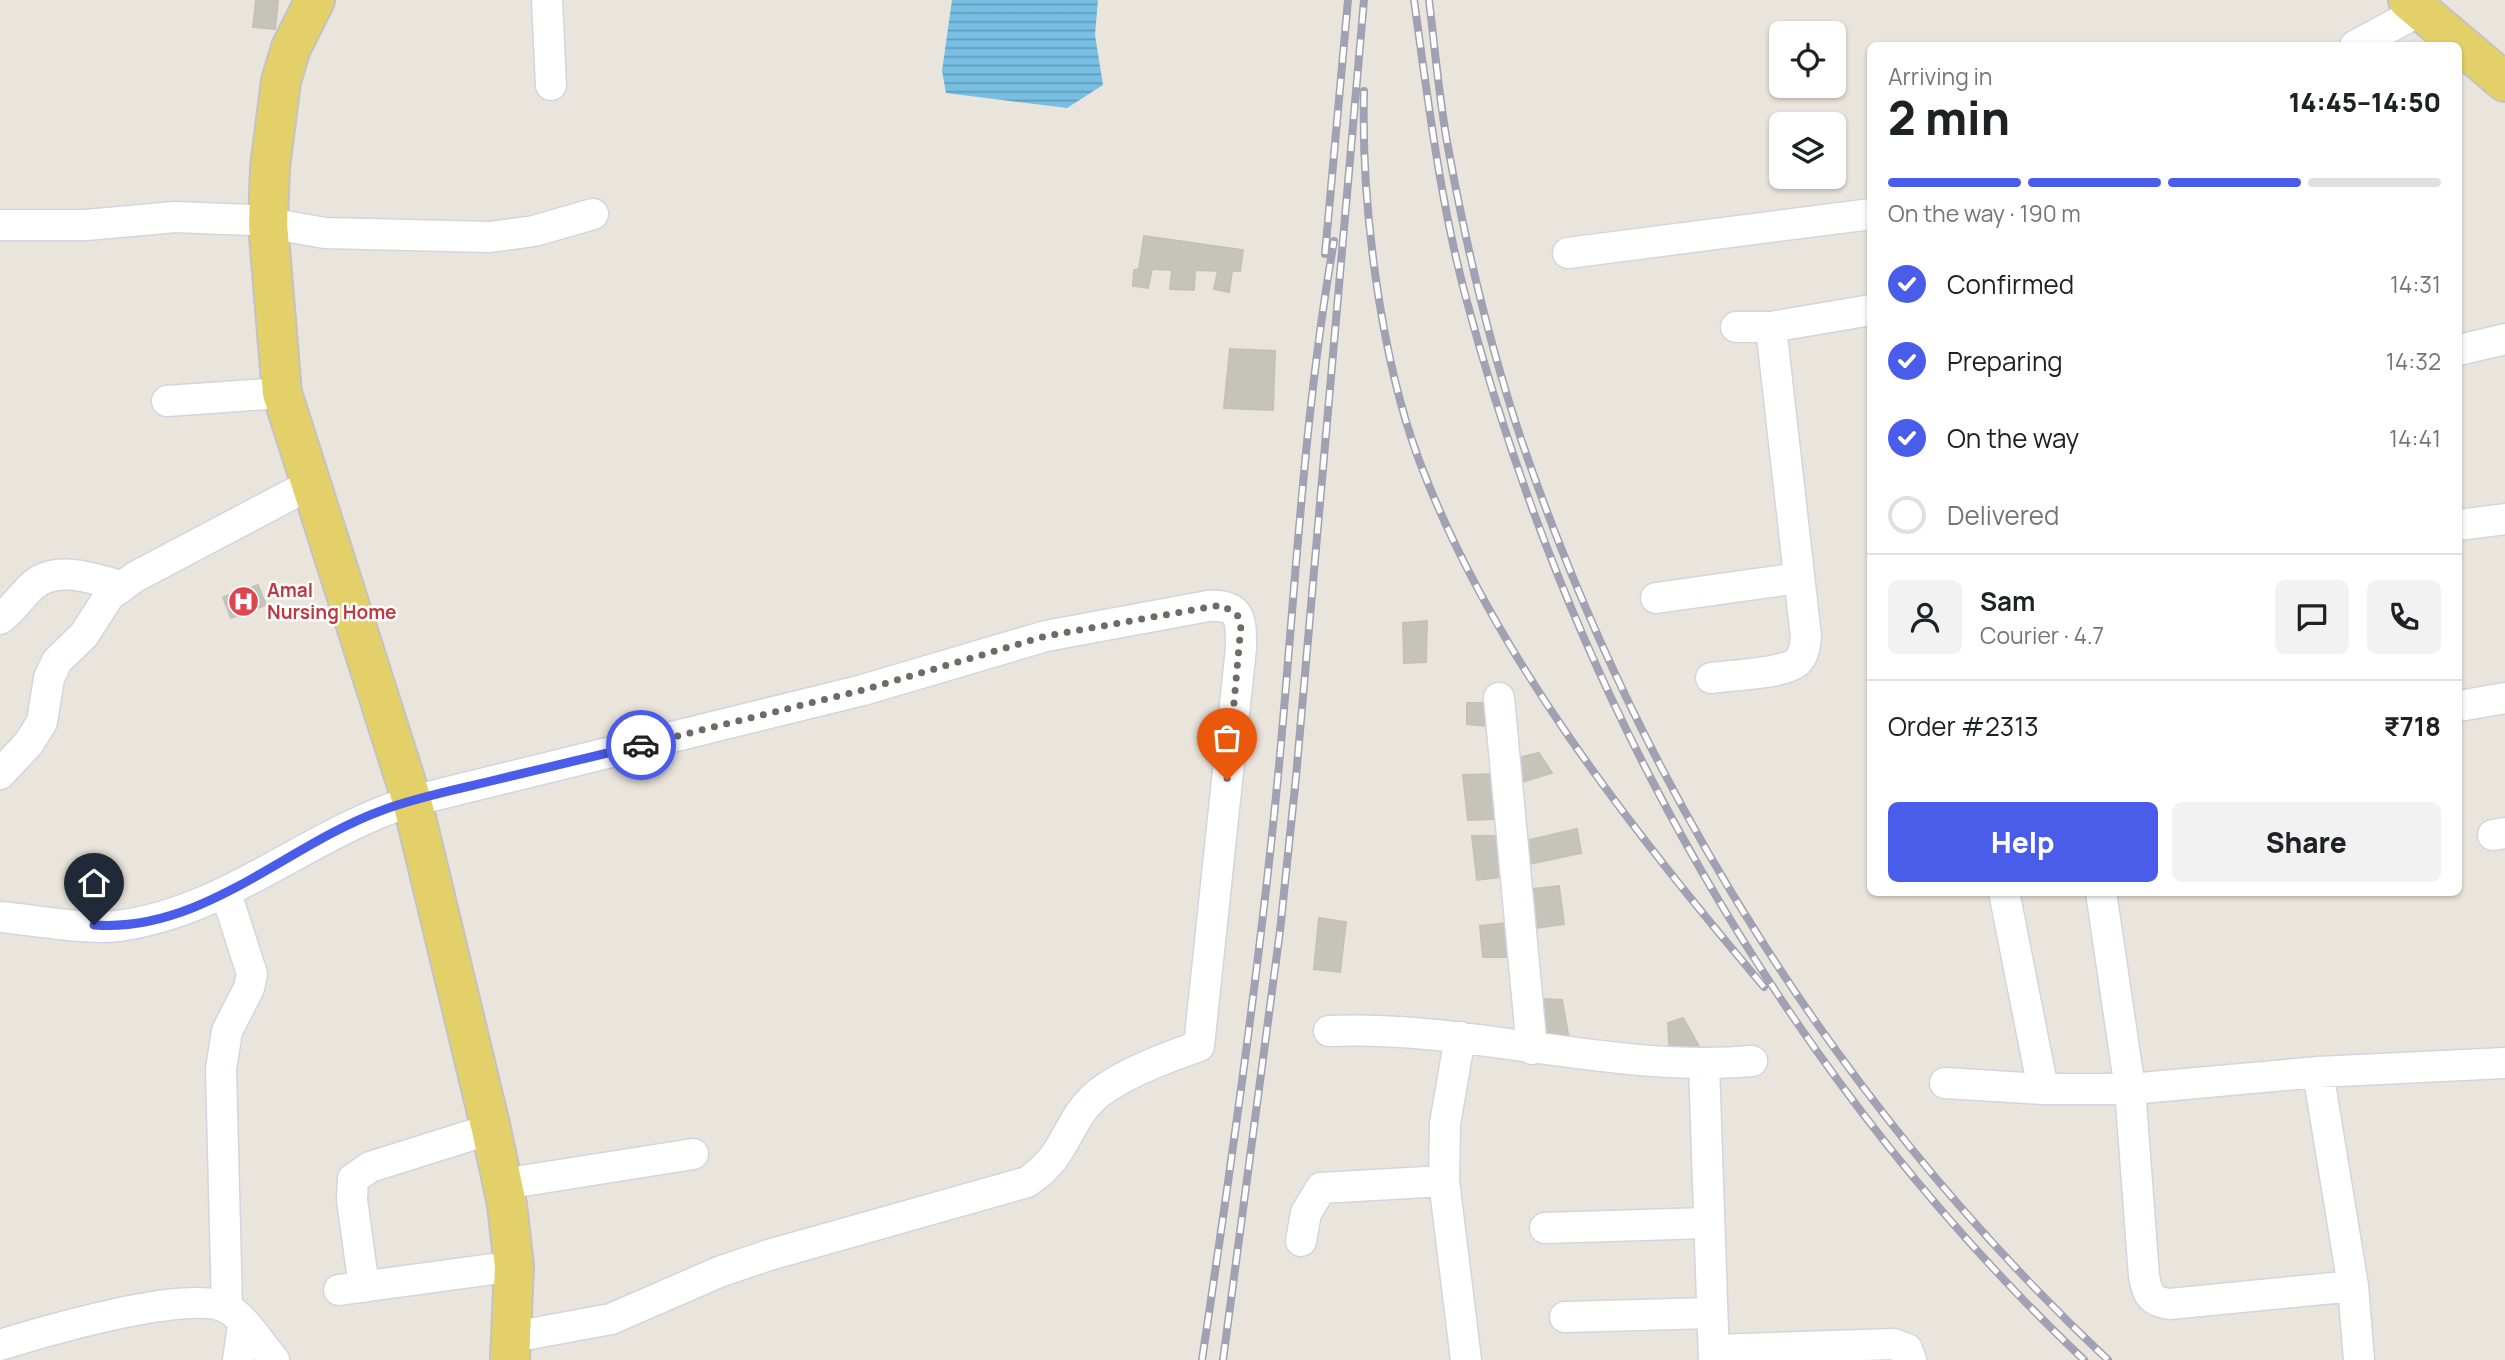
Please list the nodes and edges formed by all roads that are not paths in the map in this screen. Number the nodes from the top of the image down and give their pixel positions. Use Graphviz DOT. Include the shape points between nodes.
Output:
graph roads {
  1 [pos="314,0"];
  2 [pos="547,0"];
  3 [pos="2415,5"];
  4 [pos="2361,42"];
  5 [pos="2458,42"];
  6 [pos="2462,45"];
  7 [pos="2505,82"];
  8 [pos="551,85"];
  9 [pos="593,214"];
  10 [pos="1867,215"];
  11 [pos="268,224"];
  12 [pos="0,225"];
  13 [pos="1568,253"];
  14 [pos="1867,311"];
  15 [pos="1735,327"];
  16 [pos="1771,327"];
  17 [pos="2505,339"];
  18 [pos="2462,349"];
  19 [pos="282,393"];
  20 [pos="167,401"];
  21 [pos="311,484"];
  22 [pos="2505,519"];
  23 [pos="2462,525"];
  24 [pos="1799,578"];
  25 [pos="120,586"];
  26 [pos="1656,598"];
  27 [pos="0,619"];
  28 [pos="1711,678"];
  29 [pos="1499,698"];
  30 [pos="2505,698"];
  31 [pos="2465,705"];
  32 [pos="0,774"];
  33 [pos="412,801"];
  34 [pos="226,893"];
  35 [pos="2005,896"];
  36 [pos="2102,896"];
  37 [pos="0,917"];
  38 [pos="1329,1031"];
  39 [pos="1460,1037"];
  40 [pos="1532,1049"];
  41 [pos="1752,1061"];
  42 [pos="2505,1063"];
  43 [pos="1704,1065"];
  44 [pos="2318,1072"];
  45 [pos="1945,1083"];
  46 [pos="2043,1089"];
  47 [pos="2130,1089"];
  48 [pos="491,1129"];
  49 [pos="693,1154"];
  50 [pos="1444,1181"];
  51 [pos="503,1184"];
  52 [pos="1707,1223"];
  53 [pos="1545,1228"];
  54 [pos="1301,1241"];
  55 [pos="514,1266"];
  56 [pos="2353,1286"];
  57 [pos="1712,1313"];
  58 [pos="235,1317"];
  59 [pos="1565,1317"];
  60 [pos="0,1345"];
  61 [pos="43,1346"];
  62 [pos="511,1349"];
  63 [pos="1714,1355"];
  64 [pos="238,1360"];
  65 [pos="274,1360"];
  66 [pos="1466,1360"];
  67 [pos="1911,1360"];
  68 [pos="2359,1360"];
  1 -- 11 [label="main road" via="281,81"];
  2 -- 8 [label="street"];
  3 -- 4 [label="street"];
  3 -- 5 [label="main road"];
  6 -- 7 [label="main road"];
  9 -- 11 [label="street" via="534,232 490,237 325,233"];
  10 -- 13 [label="street"];
  11 -- 12 [label="street" via="175,217 86,225"];
  11 -- 19 [label="main road"];
  14 -- 16 [label="street"];
  15 -- 16 [label="street"];
  16 -- 24 [label="street"];
  17 -- 18 [label="street"];
  19 -- 20 [label="street"];
  19 -- 21 [label="main road"];
  21 -- 25 [label="street"];
  21 -- 33 [label="main road"];
  22 -- 23 [label="street"];
  24 -- 26 [label="street"];
  24 -- 28 [label="street" via="1806,637 1804,652 1796,663"];
  25 -- 27 [label="street" via="78,576 49,576"];
  25 -- 32 [label="street" via="52,670 42,722"];
  29 -- 40 [label="street"];
  30 -- 31 [label="street"];
  33 -- 34 [label="street" via="300,849"];
  33 -- 48 [label="main road"];
  33 -- 62 [label="street" via="863,690 1046,636 1208,606 1230,608 1241,625 1199,1046 1158,1062 1092,1099 1056,1158 1027,1182 769,1255 611,1318"];
  34 -- 37 [label="street" via="184,912 114,926"];
  34 -- 58 [label="street" via="251,974 249,988 227,1031 221,1069"];
  35 -- 46 [label="street"];
  36 -- 47 [label="street"];
  38 -- 39 [label="street"];
  39 -- 40 [label="street"];
  39 -- 50 [label="street" via="1446,1124"];
  40 -- 43 [label="street"];
  41 -- 43 [label="street"];
  42 -- 44 [label="street"];
  43 -- 52 [label="street"];
  44 -- 47 [label="street"];
  44 -- 56 [label="street"];
  45 -- 46 [label="street"];
  46 -- 47 [label="street"];
  47 -- 56 [label="street" via="2144,1276 2150,1297 2170,1304"];
  48 -- 51 [label="main road"];
  48 -- 55 [label="street" via="370,1167 353,1178 352,1288"];
  49 -- 51 [label="street"];
  50 -- 54 [label="street" via="1321,1188 1306,1213"];
  50 -- 66 [label="street"];
  51 -- 55 [label="main road"];
  52 -- 53 [label="street"];
  52 -- 57 [label="street"];
  55 -- 62 [label="main road"];
  56 -- 68 [label="street"];
  57 -- 59 [label="street"];
  57 -- 63 [label="street"];
  58 -- 61 [label="street" via="196,1304 162,1307"];
  58 -- 64 [label="street"];
  58 -- 65 [label="street"];
  60 -- 61 [label="street"];
  63 -- 67 [label="street" via="1893,1344 1907,1349"];
}
